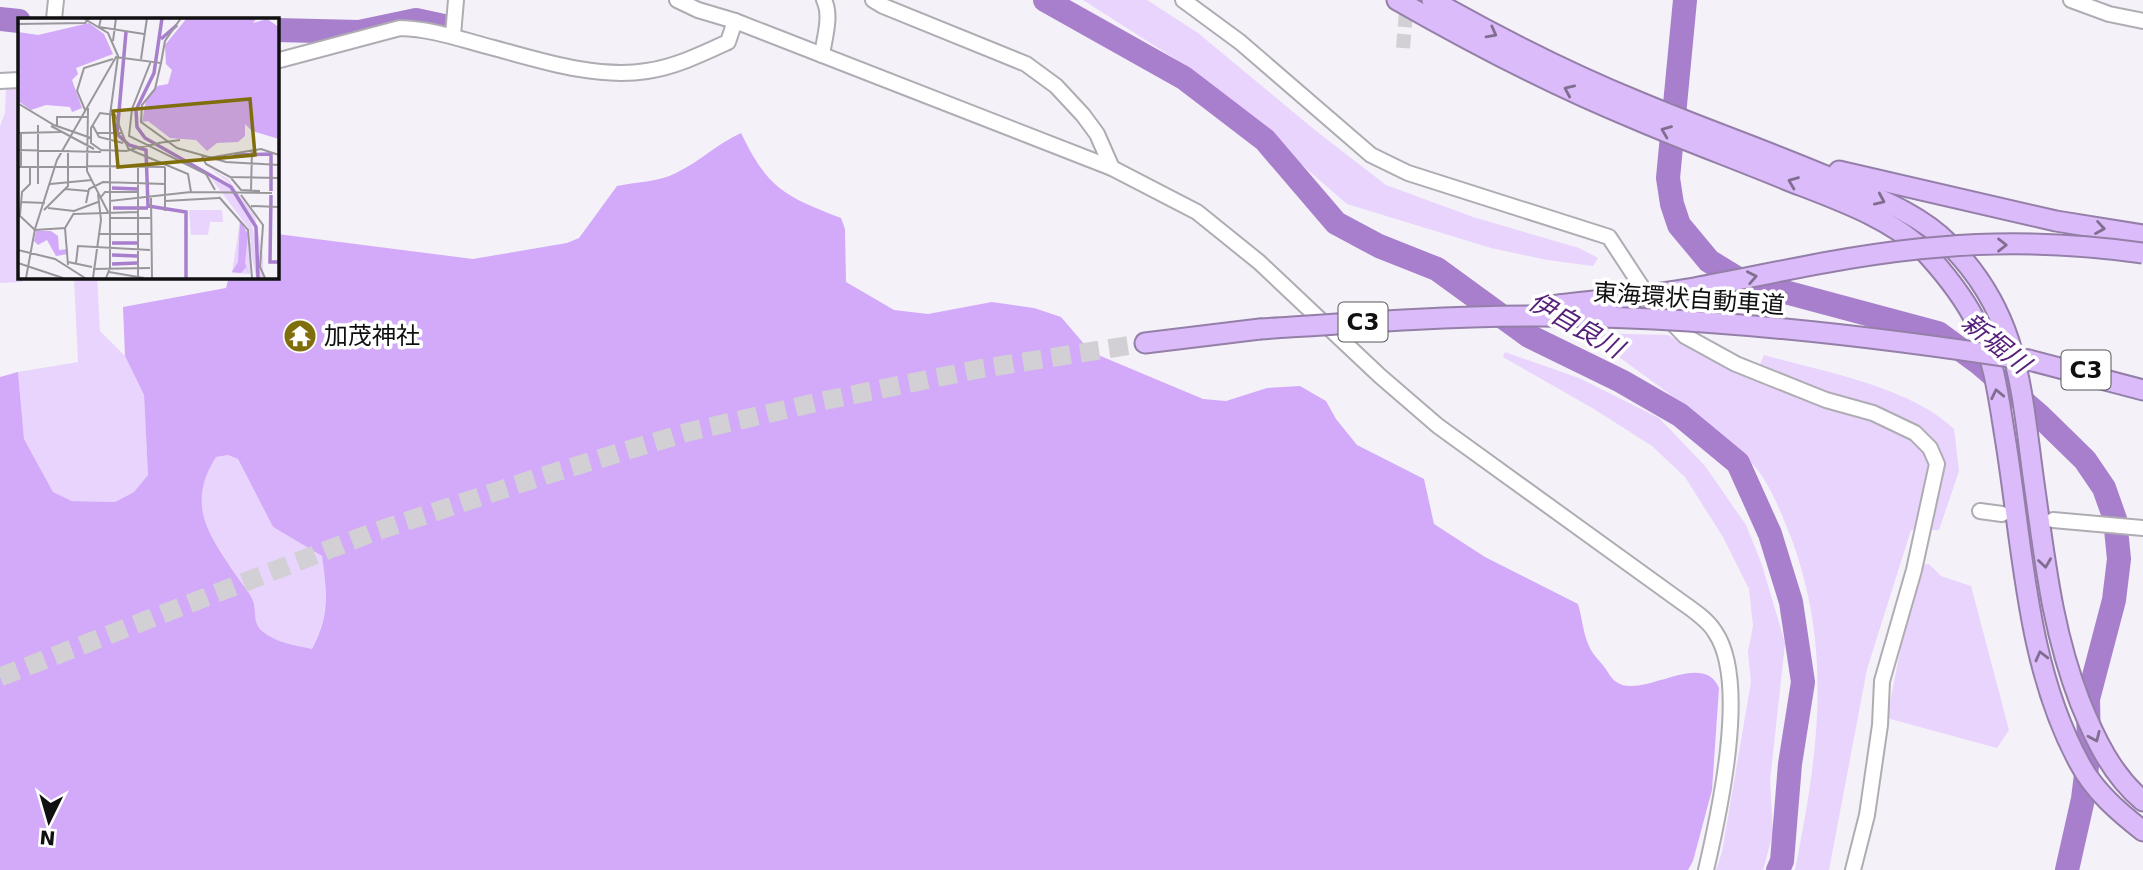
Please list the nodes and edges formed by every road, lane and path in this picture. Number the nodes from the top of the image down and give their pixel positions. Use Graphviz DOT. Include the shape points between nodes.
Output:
graph roads {
  1 [pos="55,0"];
  2 [pos="456,0"];
  3 [pos="677,0"];
  4 [pos="824,0"];
  5 [pos="873,0"];
  6 [pos="1183,0"];
  7 [pos="1397,0"];
  8 [pos="1432,0"];
  9 [pos="2071,0"];
  10 [pos="54,18"];
  11 [pos="735,21"];
  12 [pos="2143,21"];
  13 [pos="453,35"];
  14 [pos="822,55"];
  15 [pos="278,60"];
  16 [pos="18,80"];
  17 [pos="0,81"];
  18 [pos="1634,110"];
  19 [pos="1702,136"];
  20 [pos="1787,158"];
  21 [pos="1112,168"];
  22 [pos="2143,235"];
  23 [pos="2143,253"];
  24 [pos="1466,317"];
  25 [pos="1145,342"];
  26 [pos="2029,360"];
  27 [pos="2143,381"];
  28 [pos="2143,390"];
  29 [pos="1980,511"];
  30 [pos="2002,514"];
  31 [pos="2053,520"];
  32 [pos="2143,528"];
  33 [pos="2143,801"];
  34 [pos="2143,831"];
  35 [pos="1706,870"];
  36 [pos="1853,870"];
  1 -- 10 [label="street"];
  2 -- 13 [label="street"];
  3 -- 11 [label="street"];
  4 -- 14 [label="street" via="827,25"];
  5 -- 21 [label="street" via="1026,64 1056,86 1083,115"];
  6 -- 36 [label="street" via="1240,42 1371,155 1408,173 1609,237 1651,301 1685,336 1736,364 1826,400 1873,413 1915,433 1930,448 1937,464 1914,570 1882,681 1867,815"];
  18 -- 7 [label="highway, one-way" via="1536,75"];
  8 -- 18 [label="highway, one-way"];
  9 -- 12 [label="street" via="2109,15"];
  11 -- 13 [label="street" via="728,43 647,71 582,69"];
  11 -- 14 [label="street"];
  13 -- 15 [label="street" via="400,28"];
  14 -- 21 [label="street"];
  16 -- 17 [label="street"];
  18 -- 19 [label="highway"];
  19 -- 20 [label="highway"];
  34 -- 19 [label="highway, one-way" via="2081,766 2060,722 2034,630 1992,367 1978,325 1954,287 1925,252 1886,223"];
  20 -- 22 [label="highway, one-way" via="2056,221"];
  20 -- 33 [label="highway, one-way" via="1891,204 1948,242 1983,285 2000,315 2013,347 2021,387 2055,624 2069,674 2099,747"];
  21 -- 35 [label="street" via="1197,212 1259,262 1438,426 1714,629 1729,668 1730,707 1725,773"];
  24 -- 23 [label="highway, one-way, bridge" via="1690,288 1940,247 2015,245"];
  24 -- 25 [label="highway, 東海環状自動車道 / C3, bridge" via="1260,329"];
  24 -- 26 [label="highway, 東海環状自動車道 / C3, bridge" via="1584,317 1769,327"];
  26 -- 27 [label="highway, 東海環状自動車道 / C3"];
  26 -- 28 [label="highway"];
  29 -- 30 [label="street"];
  31 -- 32 [label="street"];
}
